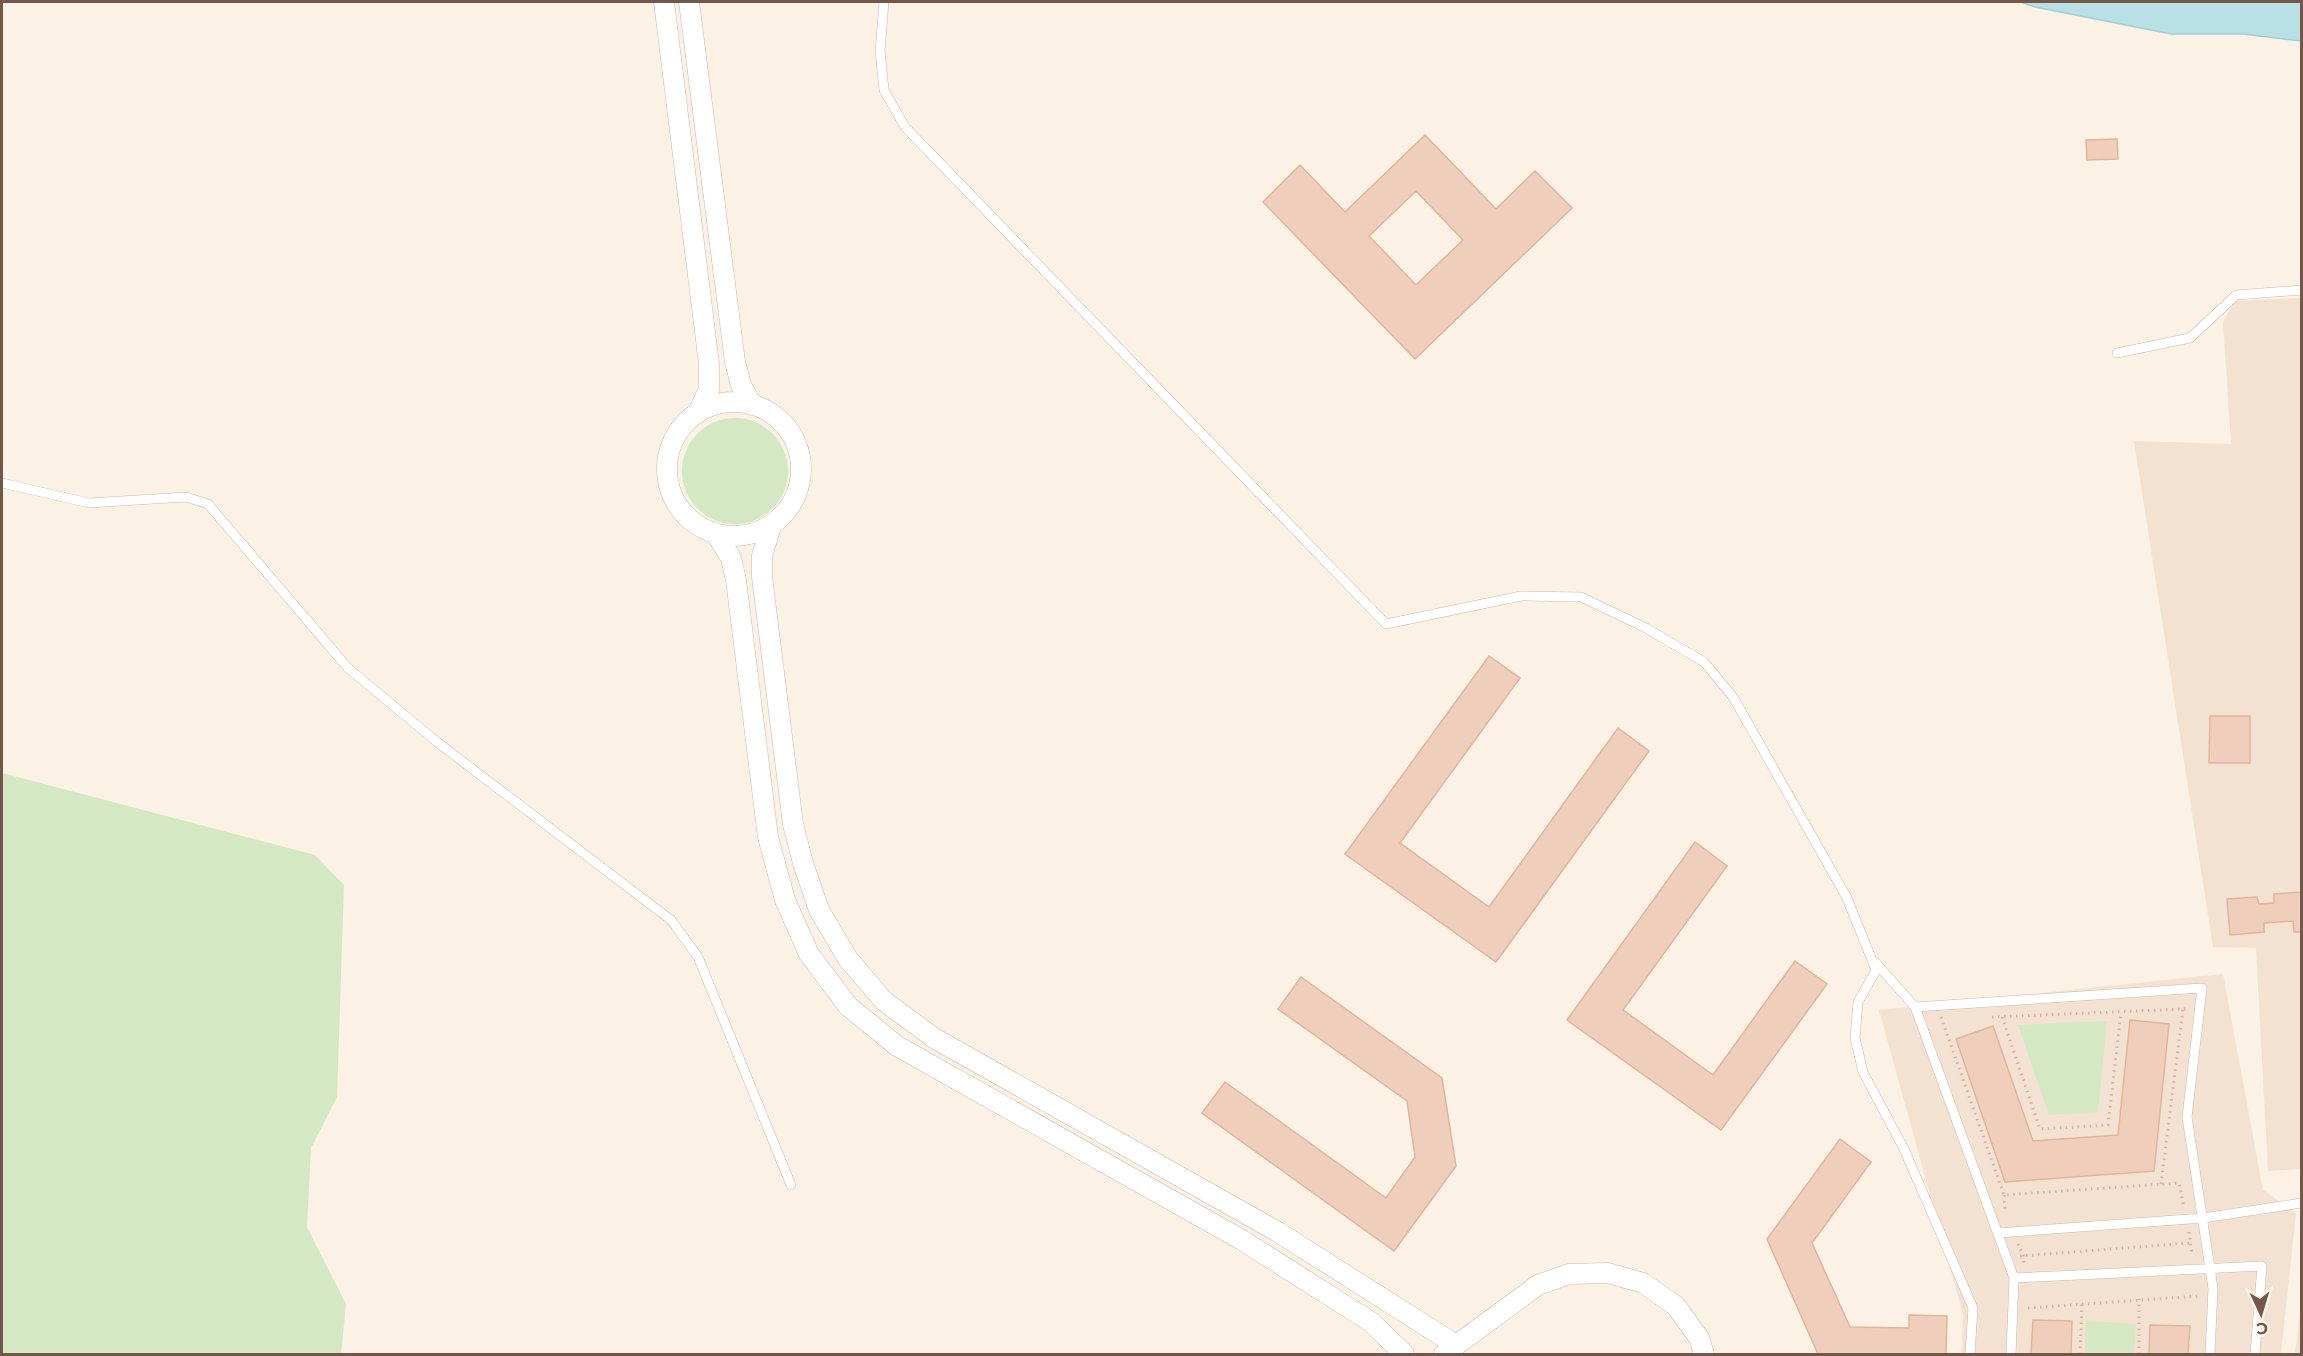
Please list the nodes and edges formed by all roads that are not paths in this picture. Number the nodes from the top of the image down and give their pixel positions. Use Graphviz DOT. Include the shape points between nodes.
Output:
graph roads {
  1 [pos="664,2"];
  2 [pos="689,2"];
  3 [pos="884,2"];
  4 [pos="2301,290"];
  5 [pos="2117,353"];
  6 [pos="752,405"];
  7 [pos="698,413"];
  8 [pos="2,483"];
  9 [pos="771,526"];
  10 [pos="716,534"];
  11 [pos="1870,956"];
  12 [pos="1915,1007"];
  13 [pos="791,1185"];
  14 [pos="2301,1203"];
  15 [pos="2203,1218"];
  16 [pos="1998,1233"];
  17 [pos="2210,1267"];
  18 [pos="2014,1278"];
  19 [pos="1450,1350"];
  20 [pos="1404,1354"];
  21 [pos="1704,1354"];
  22 [pos="1970,1354"];
  23 [pos="2011,1354"];
  24 [pos="2210,1354"];
  25 [pos="2255,1354"];
  1 -- 7 [label="street" via="709,364 708,389"];
  2 -- 6 [label="street" via="735,363"];
  3 -- 11 [label="lane" via="880,51 884,90 905,128 1386,624 1521,596 1581,597 1704,662 1733,697 1841,886"];
  4 -- 5 [label="lane" via="2236,295 2190,338"];
  6 -- 7 [label="street" via="724,403"];
  6 -- 9 [label="street" via="782,423 800,453 797,494 782,518"];
  7 -- 10 [label="street" via="678,432 667,472 674,499 682,511"];
  8 -- 13 [label="lane" via="89,503 186,497 208,504 348,668 437,742 671,920 698,957"];
  9 -- 10 [label="street" via="744,536"];
  9 -- 19 [label="street" via="762,556 762,577 793,824 819,910 848,959 884,1001 934,1038 1278,1232"];
  10 -- 20 [label="street" via="731,558 736,580 768,837 782,890 809,954 848,1006 897,1046 1242,1240 1371,1322"];
  11 -- 12 [label="lane"];
  11 -- 22 [label="lane" via="1875,970 1858,1002 1855,1038 1863,1072 1904,1149 1973,1308"];
  12 -- 15 [label="lane" via="2202,988 2187,1118"];
  12 -- 16 [label="lane"];
  14 -- 15 [label="lane"];
  15 -- 16 [label="lane"];
  15 -- 17 [label="lane"];
  16 -- 18 [label="lane"];
  17 -- 18 [label="lane"];
  17 -- 24 [label="lane" via="2214,1288"];
  17 -- 25 [label="lane" via="2262,1266"];
  18 -- 23 [label="lane"];
  19 -- 21 [label="street" via="1538,1285 1569,1274 1608,1273 1644,1283 1676,1306 1699,1338"];
}
